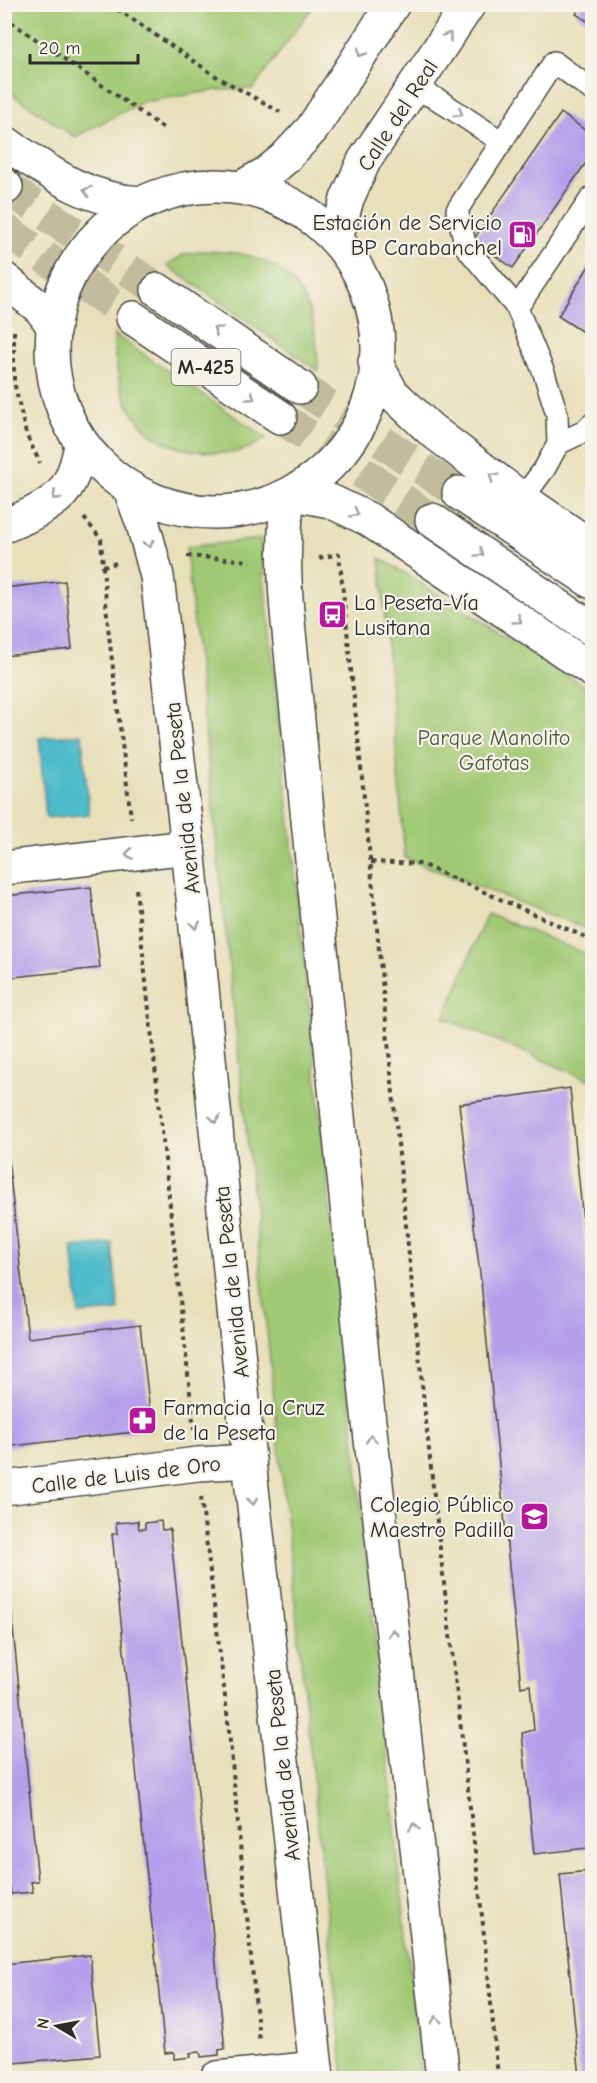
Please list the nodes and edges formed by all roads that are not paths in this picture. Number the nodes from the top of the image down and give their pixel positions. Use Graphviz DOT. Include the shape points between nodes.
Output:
graph roads {
  1 [pos="393,4"];
  2 [pos="469,4"];
  3 [pos="413,88"];
  4 [pos="592,90"];
  5 [pos="4,142"];
  6 [pos="502,142"];
  7 [pos="246,185"];
  8 [pos="592,197"];
  9 [pos="143,203"];
  10 [pos="338,232"];
  11 [pos="4,279"];
  12 [pos="158,290"];
  13 [pos="517,308"];
  14 [pos="133,318"];
  15 [pos="54,327"];
  16 [pos="375,362"];
  17 [pos="300,387"];
  18 [pos="280,417"];
  19 [pos="592,424"];
  20 [pos="558,444"];
  21 [pos="81,445"];
  22 [pos="130,489"];
  23 [pos="459,494"];
  24 [pos="293,499"];
  25 [pos="522,499"];
  26 [pos="432,520"];
  27 [pos="4,526"];
  28 [pos="592,547"];
  29 [pos="592,582"];
  30 [pos="592,629"];
  31 [pos="592,670"];
  32 [pos="188,847"];
  33 [pos="4,868"];
  34 [pos="249,1461"];
  35 [pos="4,1488"];
  36 [pos="316,2073"];
  37 [pos="217,2079"];
  38 [pos="442,2079"];
  1 -- 7 [label="street, one-way" via="312,129 284,159"];
  3 -- 2 [label="street, Calle del Real, one-way"];
  3 -- 6 [label="lane, one-way" via="437,99"];
  3 -- 10 [label="street, Calle del Real" via="364,161"];
  4 -- 6 [label="lane" via="554,62"];
  9 -- 5 [label="street, one-way" via="76,188"];
  6 -- 13 [label="lane" via="457,210 466,246"];
  7 -- 9 [label="street" via="202,187"];
  7 -- 10 [label="street" via="294,200"];
  8 -- 13 [label="lane"];
  9 -- 15 [label="street" via="111,226 84,257 64,288"];
  10 -- 16 [label="street" via="360,270 376,332"];
  11 -- 15 [label="street" via="30,298"];
  17 -- 12 [label="street, M-425, one-way"];
  13 -- 20 [label="lane" via="557,414"];
  14 -- 18 [label="street, M-425, one-way"];
  15 -- 21 [label="street" via="55,388"];
  16 -- 24 [label="street" via="347,440 320,474"];
  25 -- 16 [label="street, one-way" via="430,429 392,393"];
  19 -- 20 [label="lane" via="585,432"];
  20 -- 25 [label="lane"];
  21 -- 22 [label="street" via="104,471"];
  21 -- 27 [label="street, one-way" via="76,467 62,493 31,515"];
  22 -- 24 [label="street" via="159,504 191,513 255,512"];
  22 -- 32 [label="street, Avenida de la Peseta, one-way" via="157,576"];
  23 -- 29 [label="street"];
  24 -- 31 [label="street, one-way" via="330,501 368,519"];
  38 -- 24 [label="street, one-way" via="369,1416 284,581 284,527"];
  25 -- 28 [label="street"];
  26 -- 30 [label="street, one-way"];
  32 -- 33 [label="street, one-way"];
  32 -- 34 [label="street, Avenida de la Peseta, one-way"];
  34 -- 35 [label="street, Calle de Luis de Oro"];
  34 -- 36 [label="street, Avenida de la Peseta, one-way"];
  36 -- 37 [label="street"];
}
